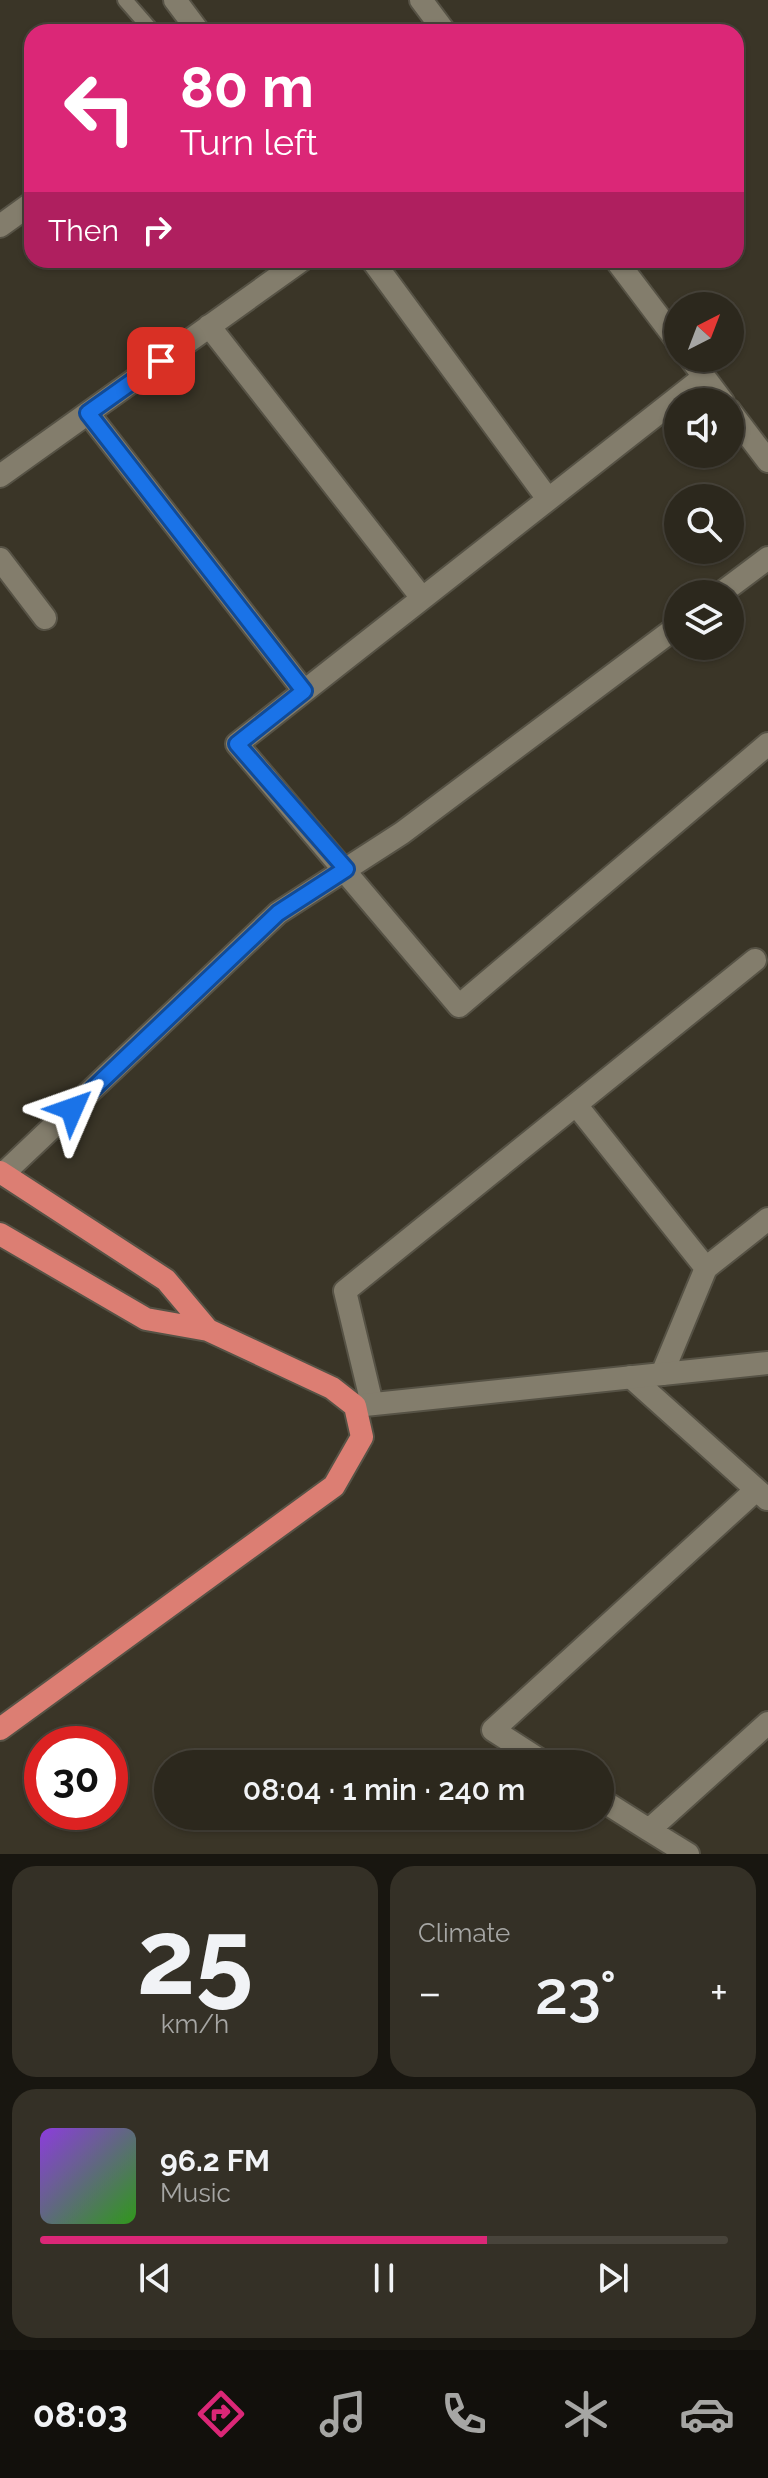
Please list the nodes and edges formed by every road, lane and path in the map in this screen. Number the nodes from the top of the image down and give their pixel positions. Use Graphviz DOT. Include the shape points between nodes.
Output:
graph roads {
  1 [pos="125,0"];
  2 [pos="175,0"];
  3 [pos="421,0"];
  4 [pos="146,24"];
  5 [pos="193,24"];
  6 [pos="439,24"];
  7 [pos="24,209"];
  8 [pos="0,226"];
  9 [pos="291,268"];
  10 [pos="378,268"];
  11 [pos="622,268"];
  12 [pos="664,323"];
  13 [pos="209,326"];
  14 [pos="700,372"];
  15 [pos="704,377"];
  16 [pos="712,388"];
  17 [pos="88,413"];
  18 [pos="744,429"];
  19 [pos="768,461"];
  20 [pos="0,476"];
  21 [pos="548,499"];
  22 [pos="768,558"];
  23 [pos="0,559"];
  24 [pos="739,580"];
  25 [pos="422,598"];
  26 [pos="45,618"];
  27 [pos="664,636"];
  28 [pos="304,691"];
  29 [pos="768,744"];
  30 [pos="346,869"];
  31 [pos="755,960"];
  32 [pos="577,1106"];
  33 [pos="2,1173"];
  34 [pos="768,1219"];
  35 [pos="0,1234"];
  36 [pos="706,1268"];
  37 [pos="208,1330"];
  38 [pos="768,1363"];
  39 [pos="662,1374"];
  40 [pos="631,1377"];
  41 [pos="364,1405"];
  42 [pos="762,1495"];
  43 [pos="768,1723"];
  44 [pos="0,1729"];
  45 [pos="524,1750"];
  46 [pos="614,1808"];
  47 [pos="649,1830"];
  48 [pos="688,1854"];
  1 -- 4 [label="lane"];
  2 -- 5 [label="street"];
  3 -- 6 [label="street"];
  7 -- 8 [label="street"];
  9 -- 13 [label="street"];
  10 -- 21 [label="street"];
  11 -- 12 [label="street"];
  13 -- 17 [label="street"];
  13 -- 25 [label="street"];
  14 -- 15 [label="street"];
  15 -- 16 [label="street"];
  15 -- 21 [label="street"];
  17 -- 20 [label="street"];
  17 -- 28 [label="street"];
  18 -- 19 [label="street"];
  21 -- 25 [label="street"];
  22 -- 24 [label="street"];
  23 -- 26 [label="street"];
  25 -- 28 [label="street"];
  27 -- 30 [label="street"];
  28 -- 30 [label="street" via="237,744"];
  29 -- 30 [label="street" via="459,1006"];
  30 -- 33 [label="street" via="278,913"];
  31 -- 32 [label="street"];
  32 -- 36 [label="street"];
  32 -- 41 [label="street" via="345,1291"];
  33 -- 37 [label="highway" via="166,1280"];
  34 -- 36 [label="street"];
  35 -- 37 [label="highway" via="146,1319"];
  36 -- 39 [label="street"];
  37 -- 41 [label="highway"];
  38 -- 39 [label="street"];
  39 -- 40 [label="street"];
  40 -- 41 [label="street"];
  40 -- 42 [label="street"];
  41 -- 44 [label="highway" via="362,1437 334,1486"];
  42 -- 45 [label="street" via="493,1730"];
  43 -- 47 [label="street"];
  46 -- 47 [label="street"];
  47 -- 48 [label="street"];
}
